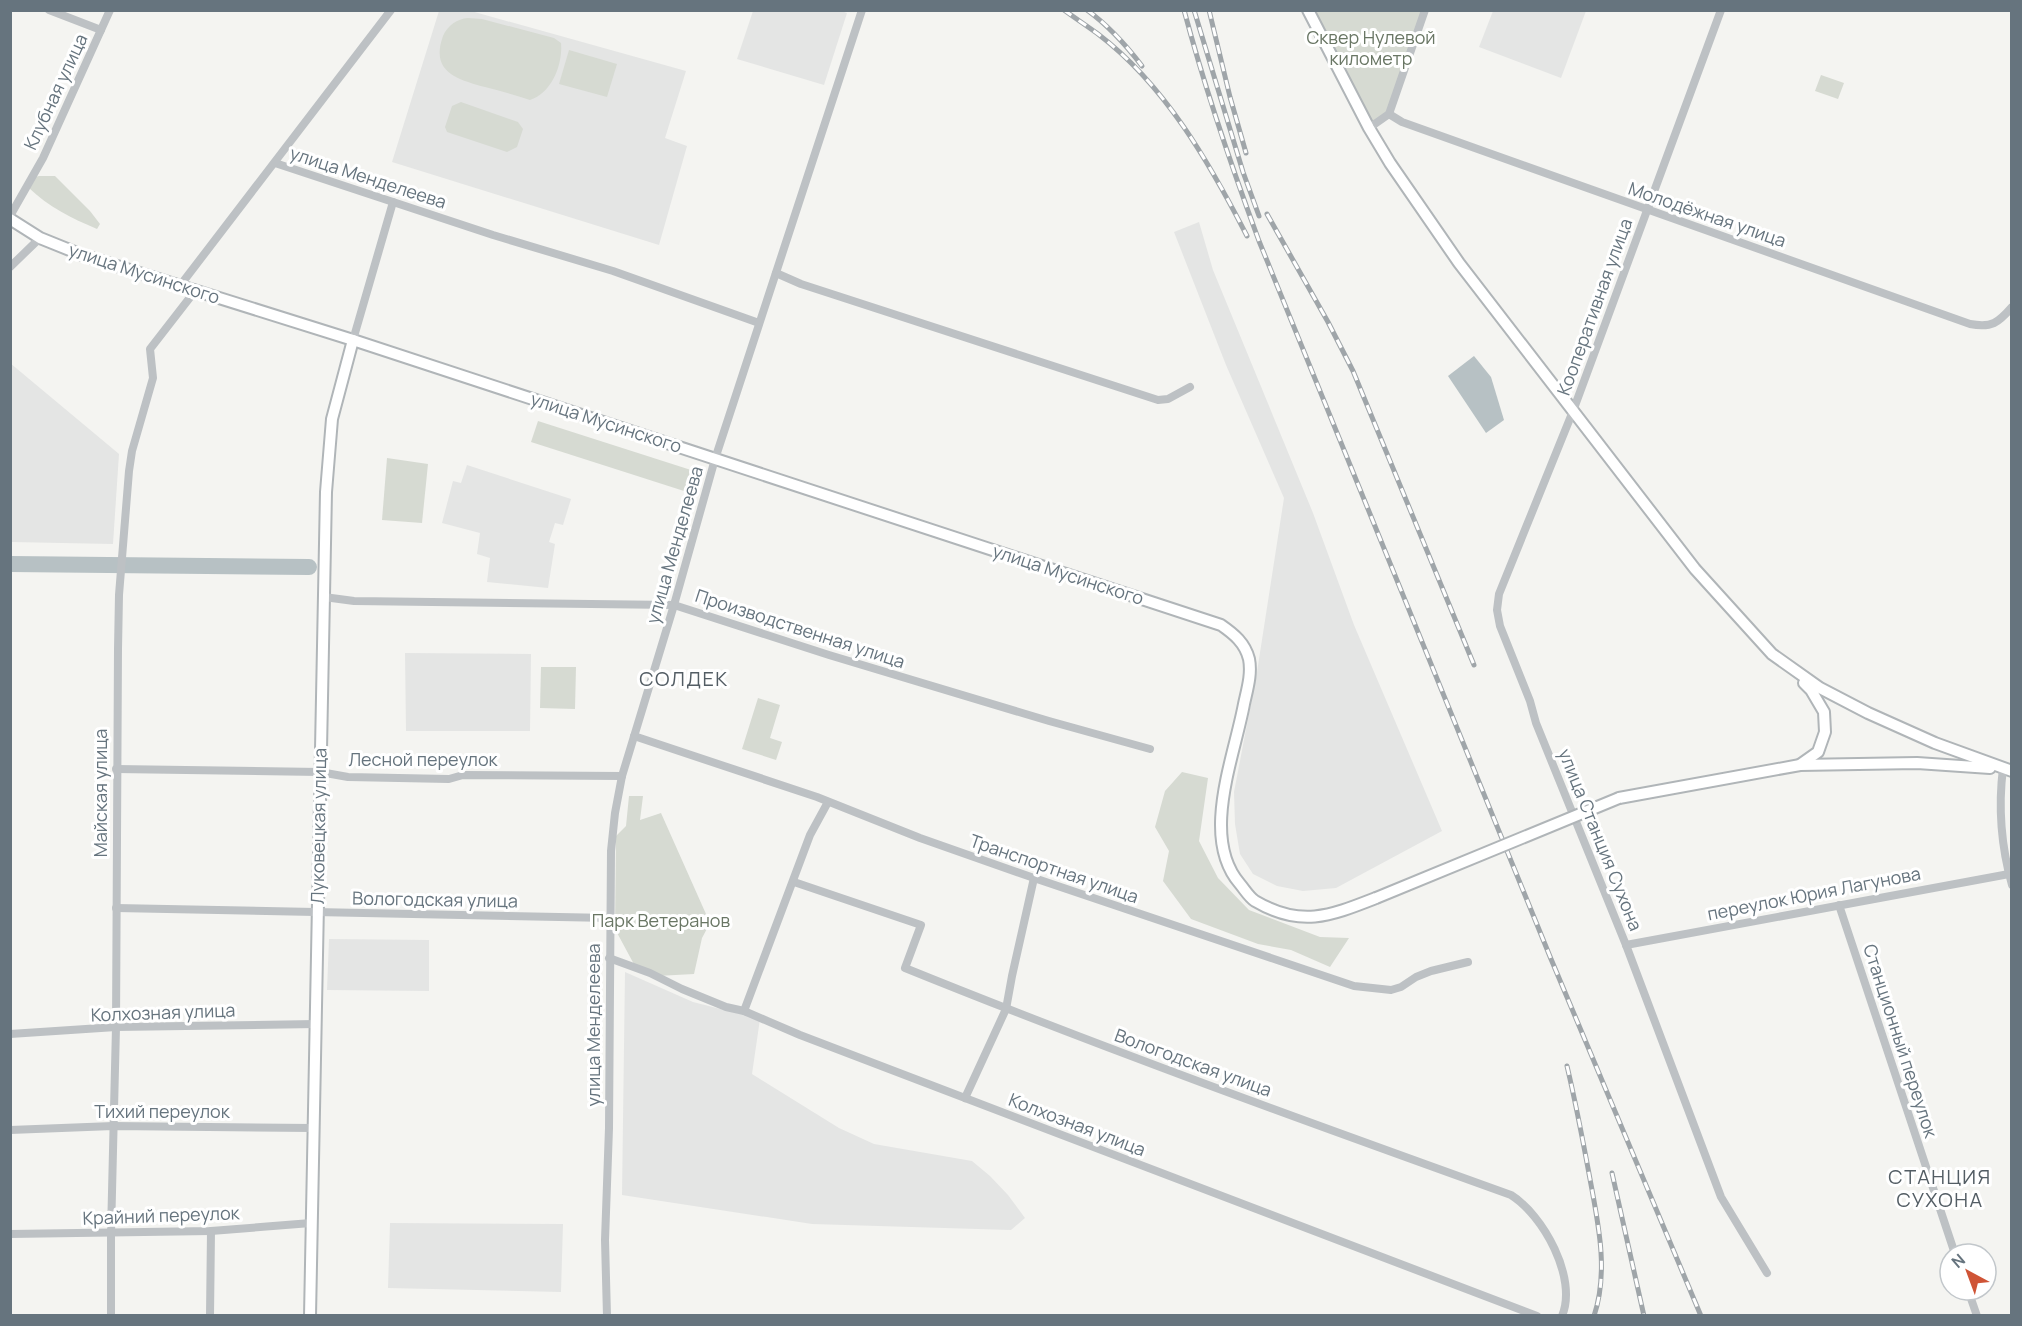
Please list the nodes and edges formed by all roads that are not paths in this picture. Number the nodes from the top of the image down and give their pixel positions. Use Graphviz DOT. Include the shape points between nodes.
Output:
graph roads {
  1 [pos="50,10"];
  2 [pos="110,10"];
  3 [pos="391,10"];
  4 [pos="862,10"];
  5 [pos="1308,10"];
  6 [pos="1425,10"];
  7 [pos="1721,10"];
  8 [pos="101,30"];
  9 [pos="1389,114"];
  10 [pos="1369,128"];
  11 [pos="275,163"];
  12 [pos="393,202"];
  13 [pos="1647,211"];
  14 [pos="10,218"];
  15 [pos="40,238"];
  16 [pos="10,267"];
  17 [pos="776,273"];
  18 [pos="179,287"];
  19 [pos="195,291"];
  20 [pos="2012,307"];
  21 [pos="759,323"];
  22 [pos="352,340"];
  23 [pos="1190,387"];
  24 [pos="1573,411"];
  25 [pos="715,459"];
  26 [pos="324,597"];
  27 [pos="674,604"];
  28 [pos="1772,654"];
  29 [pos="634,736"];
  30 [pos="1150,749"];
  31 [pos="1800,765"];
  32 [pos="116,769"];
  33 [pos="2007,769"];
  34 [pos="320,772"];
  35 [pos="622,776"];
  36 [pos="828,802"];
  37 [pos="2009,874"];
  38 [pos="1034,878"];
  39 [pos="794,882"];
  40 [pos="2012,885"];
  41 [pos="1839,905"];
  42 [pos="116,908"];
  43 [pos="317,912"];
  44 [pos="610,918"];
  45 [pos="1626,945"];
  46 [pos="609,958"];
  47 [pos="1468,962"];
  48 [pos="1006,1009"];
  49 [pos="744,1011"];
  50 [pos="316,1024"];
  51 [pos="116,1027"];
  52 [pos="10,1034"];
  53 [pos="965,1098"];
  54 [pos="114,1126"];
  55 [pos="314,1128"];
  56 [pos="10,1130"];
  57 [pos="311,1223"];
  58 [pos="211,1231"];
  59 [pos="111,1233"];
  60 [pos="10,1234"];
  61 [pos="1951,1242"];
  62 [pos="1767,1273"];
  63 [pos="111,1316"];
  64 [pos="210,1316"];
  65 [pos="310,1316"];
  66 [pos="607,1316"];
  67 [pos="1537,1316"];
  68 [pos="1562,1316"];
  1 -- 8 [label="street"];
  2 -- 8 [label="street, Клубная улица"];
  3 -- 11 [label="street"];
  4 -- 17 [label="street, улица Менделеева"];
  5 -- 10 [label="street"];
  6 -- 9 [label="street"];
  7 -- 13 [label="street, Кооперативная улица"];
  8 -- 14 [label="street, Клубная улица" via="43,158"];
  9 -- 10 [label="street"];
  9 -- 13 [label="street, Молодёжная улица"];
  10 -- 24 [label="street" via="1460,262"];
  11 -- 12 [label="street, улица Менделеева"];
  11 -- 18 [label="street"];
  12 -- 21 [label="street, улица Менделеева"];
  12 -- 22 [label="street"];
  13 -- 20 [label="street, Молодёжная улица" via="1970,324 1992,325"];
  13 -- 24 [label="street, Кооперативная улица"];
  14 -- 15 [label="street, улица Мусинского"];
  15 -- 16 [label="street"];
  15 -- 18 [label="street, улица Мусинского"];
  17 -- 21 [label="street, улица Менделеева"];
  17 -- 23 [label="street" via="1158,400"];
  18 -- 19 [label="street, улица Мусинского"];
  19 -- 22 [label="street, улица Мусинского"];
  19 -- 32 [label="street, Майская улица" via="150,349 153,378 132,451 121,579"];
  21 -- 25 [label="street, улица Менделеева"];
  22 -- 25 [label="street, улица Мусинского"];
  22 -- 26 [label="street, Луковецкая улица" via="332,419"];
  24 -- 28 [label="street" via="1695,569"];
  24 -- 45 [label="street, улица Станция Сухона" via="1499,594 1497,610 1536,723"];
  25 -- 27 [label="street, улица Менделеева"];
  25 -- 31 [label="street, улица Мусинского, bridge" via="1206,619 1235,635 1244,645 1249,661 1247,688 1225,789 1222,851 1232,875 1251,898 1274,912 1304,918 1334,915 1619,798"];
  26 -- 27 [label="street, Производственная улица" via="354,601"];
  26 -- 34 [label="street, Луковецкая улица"];
  27 -- 29 [label="street, улица Менделеева"];
  27 -- 30 [label="street, Производственная улица" via="829,655"];
  28 -- 31 [label="street" via="1811,690 1824,712 1825,732 1818,752"];
  28 -- 33 [label="street" via="1820,688 1868,713"];
  29 -- 35 [label="street, улица Менделеева"];
  29 -- 36 [label="street, Транспортная улица"];
  31 -- 33 [label="street" via="1917,763"];
  32 -- 34 [label="street, Лесной переулок"];
  32 -- 42 [label="street, Майская улица"];
  33 -- 37 [label="street" via="2000,788 2000,816"];
  34 -- 35 [label="street, Лесной переулок" via="348,777 449,779 463,775"];
  34 -- 43 [label="street, Луковецкая улица"];
  35 -- 44 [label="street, улица Менделеева" via="611,851"];
  36 -- 38 [label="street, Транспортная улица"];
  36 -- 39 [label="street" via="810,835"];
  37 -- 40 [label="street"];
  37 -- 41 [label="street, переулок Юрия Лагунова"];
  38 -- 47 [label="street, Транспортная улица" via="1354,986 1391,990 1431,971"];
  38 -- 48 [label="street"];
  39 -- 48 [label="street, Вологодская улица" via="921,925 905,968"];
  39 -- 49 [label="street"];
  41 -- 45 [label="street, переулок Юрия Лагунова"];
  41 -- 61 [label="street, Станционный переулок"];
  42 -- 43 [label="street, Вологодская улица"];
  42 -- 51 [label="street, Майская улица"];
  43 -- 44 [label="street, Вологодская улица"];
  43 -- 50 [label="street, Луковецкая улица"];
  44 -- 46 [label="street, улица Менделеева"];
  45 -- 62 [label="street, улица Станция Сухона" via="1721,1197"];
  46 -- 49 [label="street, Колхозная улица"];
  46 -- 66 [label="street, улица Менделеева"];
  48 -- 53 [label="street"];
  48 -- 68 [label="street, Вологодская улица" via="1510,1195 1526,1206 1552,1244 1566,1295"];
  49 -- 53 [label="street, Колхозная улица"];
  50 -- 51 [label="street, Колхозная улица"];
  50 -- 55 [label="street, Луковецкая улица"];
  51 -- 52 [label="street, Колхозная улица"];
  51 -- 54 [label="street, Майская улица"];
  53 -- 67 [label="street, Колхозная улица"];
  54 -- 55 [label="street, Тихий переулок"];
  54 -- 56 [label="street, Тихий переулок"];
  54 -- 59 [label="street, Майская улица"];
  55 -- 57 [label="street, Луковецкая улица"];
  57 -- 58 [label="street, Крайний переулок"];
  57 -- 65 [label="street, Луковецкая улица"];
  58 -- 59 [label="street, Крайний переулок"];
  58 -- 64 [label="street"];
  59 -- 60 [label="street, Крайний переулок"];
  59 -- 63 [label="street, Майская улица"];
}
